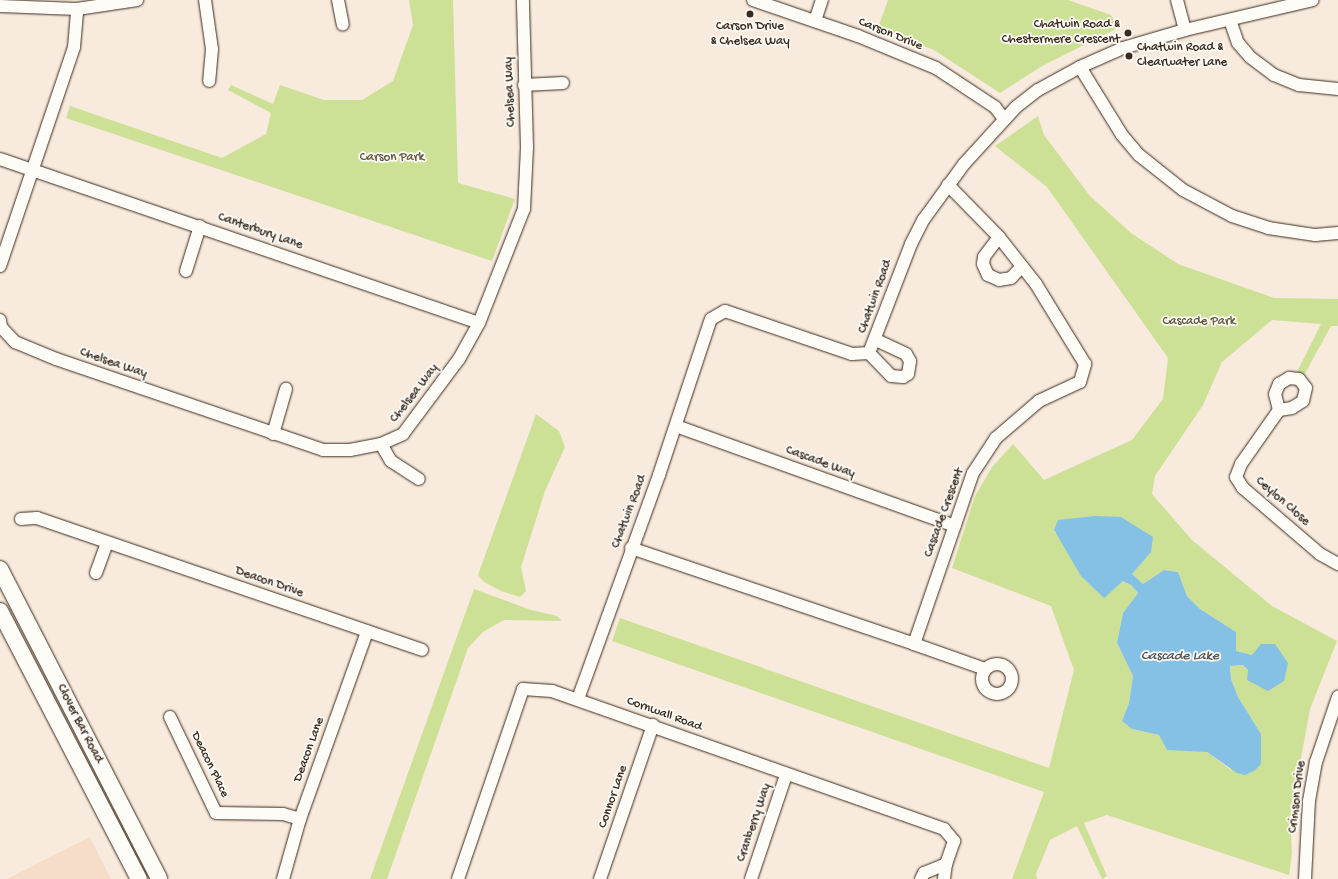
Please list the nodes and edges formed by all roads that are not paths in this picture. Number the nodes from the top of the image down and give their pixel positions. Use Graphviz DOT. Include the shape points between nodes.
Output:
graph roads {
  1 [pos="137,0"];
  2 [pos="205,0"];
  3 [pos="338,0"];
  4 [pos="523,0"];
  5 [pos="753,0"];
  6 [pos="822,0"];
  7 [pos="1177,0"];
  8 [pos="1313,0"];
  9 [pos="12,3"];
  10 [pos="0,6"];
  11 [pos="76,8"];
  12 [pos="1230,20"];
  13 [pos="815,21"];
  14 [pos="343,25"];
  15 [pos="1185,30"];
  16 [pos="1080,67"];
  17 [pos="209,81"];
  18 [pos="563,83"];
  19 [pos="524,85"];
  20 [pos="1338,89"];
  21 [pos="1004,119"];
  22 [pos="0,159"];
  23 [pos="32,170"];
  24 [pos="948,186"];
  25 [pos="200,226"];
  26 [pos="1338,233"];
  27 [pos="998,237"];
  28 [pos="0,266"];
  29 [pos="1022,266"];
  30 [pos="186,271"];
  31 [pos="0,320"];
  32 [pos="479,323"];
  33 [pos="876,340"];
  34 [pos="869,353"];
  35 [pos="286,389"];
  36 [pos="1279,410"];
  37 [pos="676,426"];
  38 [pos="274,434"];
  39 [pos="380,444"];
  40 [pos="419,479"];
  41 [pos="21,520"];
  42 [pos="955,526"];
  43 [pos="107,543"];
  44 [pos="631,548"];
  45 [pos="1338,564"];
  46 [pos="0,569"];
  47 [pos="96,573"];
  48 [pos="0,611"];
  49 [pos="367,632"];
  50 [pos="914,644"];
  51 [pos="422,650"];
  52 [pos="985,670"];
  53 [pos="1338,697"];
  54 [pos="578,699"];
  55 [pos="170,717"];
  56 [pos="654,725"];
  57 [pos="786,775"];
  58 [pos="300,819"];
  59 [pos="946,864"];
  60 [pos="138,879"];
  61 [pos="159,879"];
  62 [pos="283,879"];
  63 [pos="458,879"];
  64 [pos="600,879"];
  65 [pos="751,879"];
  66 [pos="921,879"];
  67 [pos="944,879"];
  68 [pos="1305,879"];
  1 -- 11 [label="street"];
  2 -- 17 [label="street" via="212,49"];
  3 -- 14 [label="street"];
  4 -- 19 [label="street, Chelsea Way"];
  5 -- 13 [label="street, Carson Drive"];
  6 -- 13 [label="street"];
  7 -- 15 [label="street"];
  8 -- 12 [label="street, Chatwin Road"];
  9 -- 10 [label="street"];
  9 -- 11 [label="street"];
  11 -- 23 [label="street" via="74,47"];
  12 -- 15 [label="street, Chatwin Road"];
  12 -- 20 [label="street" via="1238,43 1250,57 1274,75 1299,85"];
  13 -- 21 [label="street, Carson Drive" via="936,68 995,107"];
  15 -- 16 [label="street, Chatwin Road" via="1123,48"];
  16 -- 21 [label="street, Chatwin Road" via="1038,90"];
  16 -- 26 [label="street" via="1122,135 1139,155 1183,190 1232,216 1268,228 1315,235"];
  18 -- 19 [label="street"];
  19 -- 32 [label="street, Chelsea Way" via="527,147 524,209"];
  21 -- 24 [label="street, Chatwin Road"];
  22 -- 23 [label="street, Canterbury Lane"];
  23 -- 25 [label="street, Canterbury Lane"];
  23 -- 28 [label="street"];
  24 -- 27 [label="street, Cascade Crescent"];
  24 -- 33 [label="street, Chatwin Road" via="924,219 911,244"];
  25 -- 30 [label="street"];
  25 -- 32 [label="street, Canterbury Lane"];
  27 -- 29 [label="street, Cascade Crescent"];
  27 -- 29 [label="street" via="984,257 983,264 988,275 999,280 1011,278"];
  29 -- 42 [label="street, Cascade Crescent" via="1055,313 1085,364 1080,382 1038,401 996,438 973,472"];
  31 -- 38 [label="street, Chelsea Way" via="1,326 15,342"];
  32 -- 39 [label="street, Chelsea Way" via="459,359 404,434"];
  33 -- 34 [label="street, Chatwin Road"];
  33 -- 34 [label="street" via="906,354 911,368 908,374 903,378 891,376"];
  34 -- 37 [label="street, Chatwin Road" via="852,354 724,311 711,319"];
  35 -- 38 [label="street"];
  36 -- 45 [label="street, Ceylon Close" via="1241,464 1236,476 1243,488 1320,554"];
  37 -- 42 [label="street, Cascade Way"];
  37 -- 44 [label="street, Chatwin Road"];
  38 -- 39 [label="street, Chelsea Way" via="323,450 350,450"];
  39 -- 40 [label="street" via="391,461"];
  41 -- 43 [label="street, Deacon Drive" via="37,518"];
  42 -- 50 [label="street, Cascade Crescent"];
  43 -- 47 [label="street"];
  43 -- 49 [label="street, Deacon Drive"];
  44 -- 50 [label="street"];
  44 -- 54 [label="street, Chatwin Road"];
  46 -- 61 [label="main road, Clover Bar Road"];
  48 -- 60 [label="main road, Clover Bar Road"];
  49 -- 51 [label="street, Deacon Drive"];
  49 -- 58 [label="street, Deacon Lane"];
  50 -- 52 [label="street"];
  53 -- 68 [label="street, Crimson Drive" via="1316,762 1309,801"];
  54 -- 56 [label="street, Cornwall Road"];
  54 -- 63 [label="street, Cornwall Road" via="552,691 523,690"];
  55 -- 58 [label="street, Deacon Place" via="216,813 284,814"];
  56 -- 57 [label="street, Cornwall Road"];
  56 -- 64 [label="street, Connor Lane"];
  57 -- 59 [label="street, Cornwall Road" via="944,829 954,841"];
  57 -- 65 [label="street, Cranberry Way"];
  58 -- 62 [label="street, Deacon Lane"];
  59 -- 66 [label="street" via="924,873"];
  59 -- 67 [label="street, Cornwall Road"];
}
